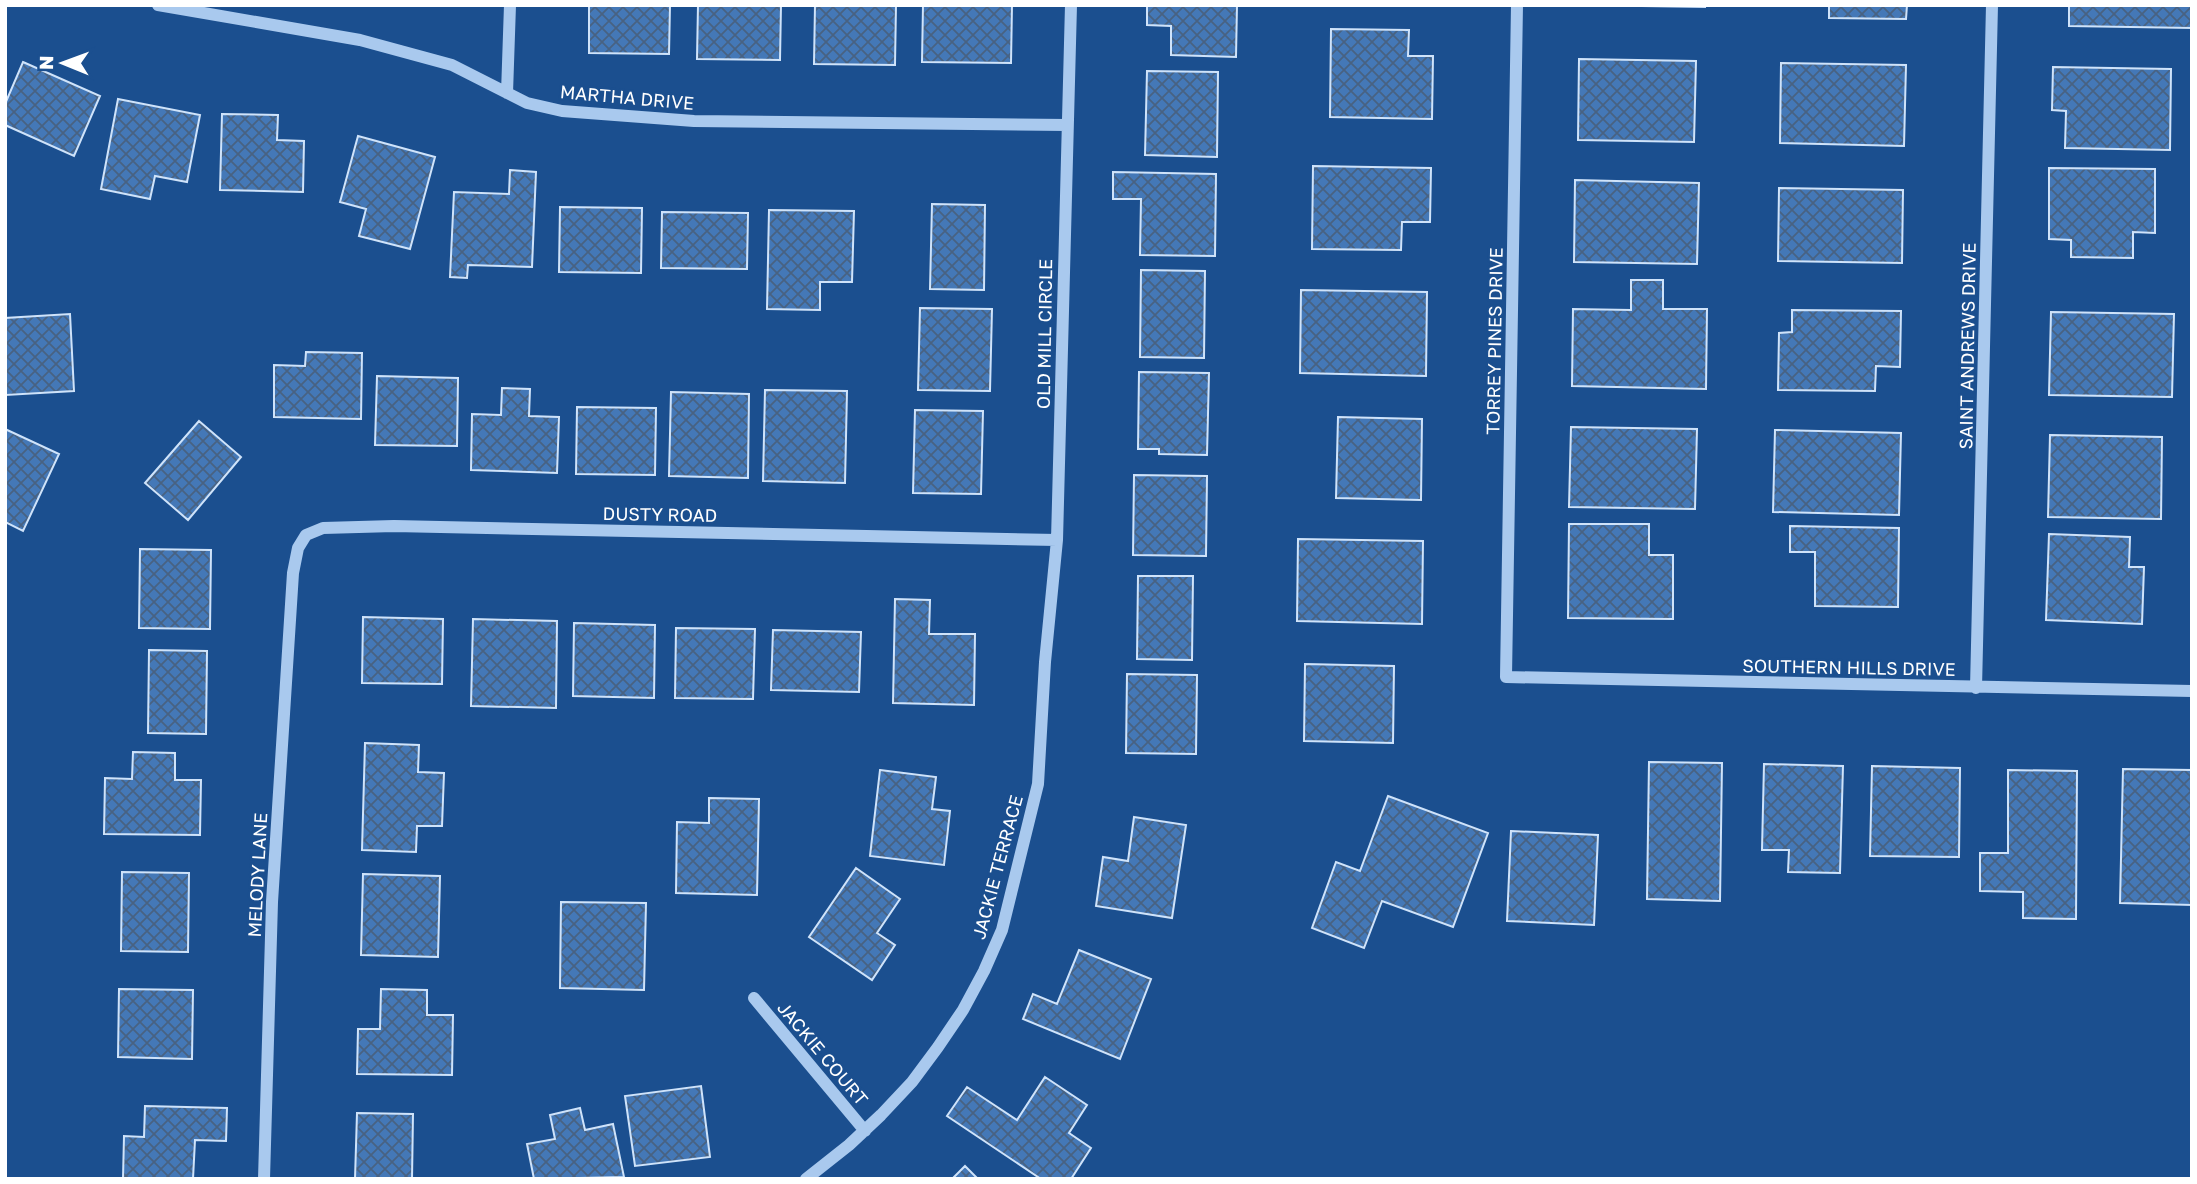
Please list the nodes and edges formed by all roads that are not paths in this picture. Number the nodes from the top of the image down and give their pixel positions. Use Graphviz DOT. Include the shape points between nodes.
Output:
graph roads {
  1 [pos="158,5"];
  2 [pos="510,5"];
  3 [pos="1071,5"];
  4 [pos="1517,5"];
  5 [pos="1992,5"];
  6 [pos="507,93"];
  7 [pos="1068,125"];
  8 [pos="1057,540"];
  9 [pos="293,573"];
  10 [pos="1045,662"];
  11 [pos="1506,677"];
  12 [pos="1976,688"];
  13 [pos="2192,691"];
  14 [pos="754,998"];
  15 [pos="865,1131"];
  16 [pos="264,1179"];
  17 [pos="806,1179"];
  1 -- 6 [label="street, MARTHA DRIVE" via="360,40 452,65"];
  2 -- 6 [label="street"];
  3 -- 7 [label="street, OLD MILL CIRCLE"];
  4 -- 11 [label="street, TORREY PINES DRIVE"];
  5 -- 12 [label="street, SAINT ANDREWS DRIVE"];
  6 -- 7 [label="street, MARTHA DRIVE" via="562,111 694,121"];
  7 -- 8 [label="street, OLD MILL CIRCLE"];
  8 -- 9 [label="street, DUSTY ROAD" via="323,528 306,535"];
  8 -- 10 [label="street, OLD MILL CIRCLE"];
  9 -- 16 [label="street, MELODY LANE" via="272,902"];
  10 -- 15 [label="street, JACKIE TERRACE" via="1038,784 1002,930 963,1010 938,1047"];
  11 -- 12 [label="street, SOUTHERN HILLS DRIVE"];
  12 -- 13 [label="street, SOUTHERN HILLS DRIVE"];
  14 -- 15 [label="street, JACKIE COURT"];
  15 -- 17 [label="street, JACKIE TERRACE"];
}
